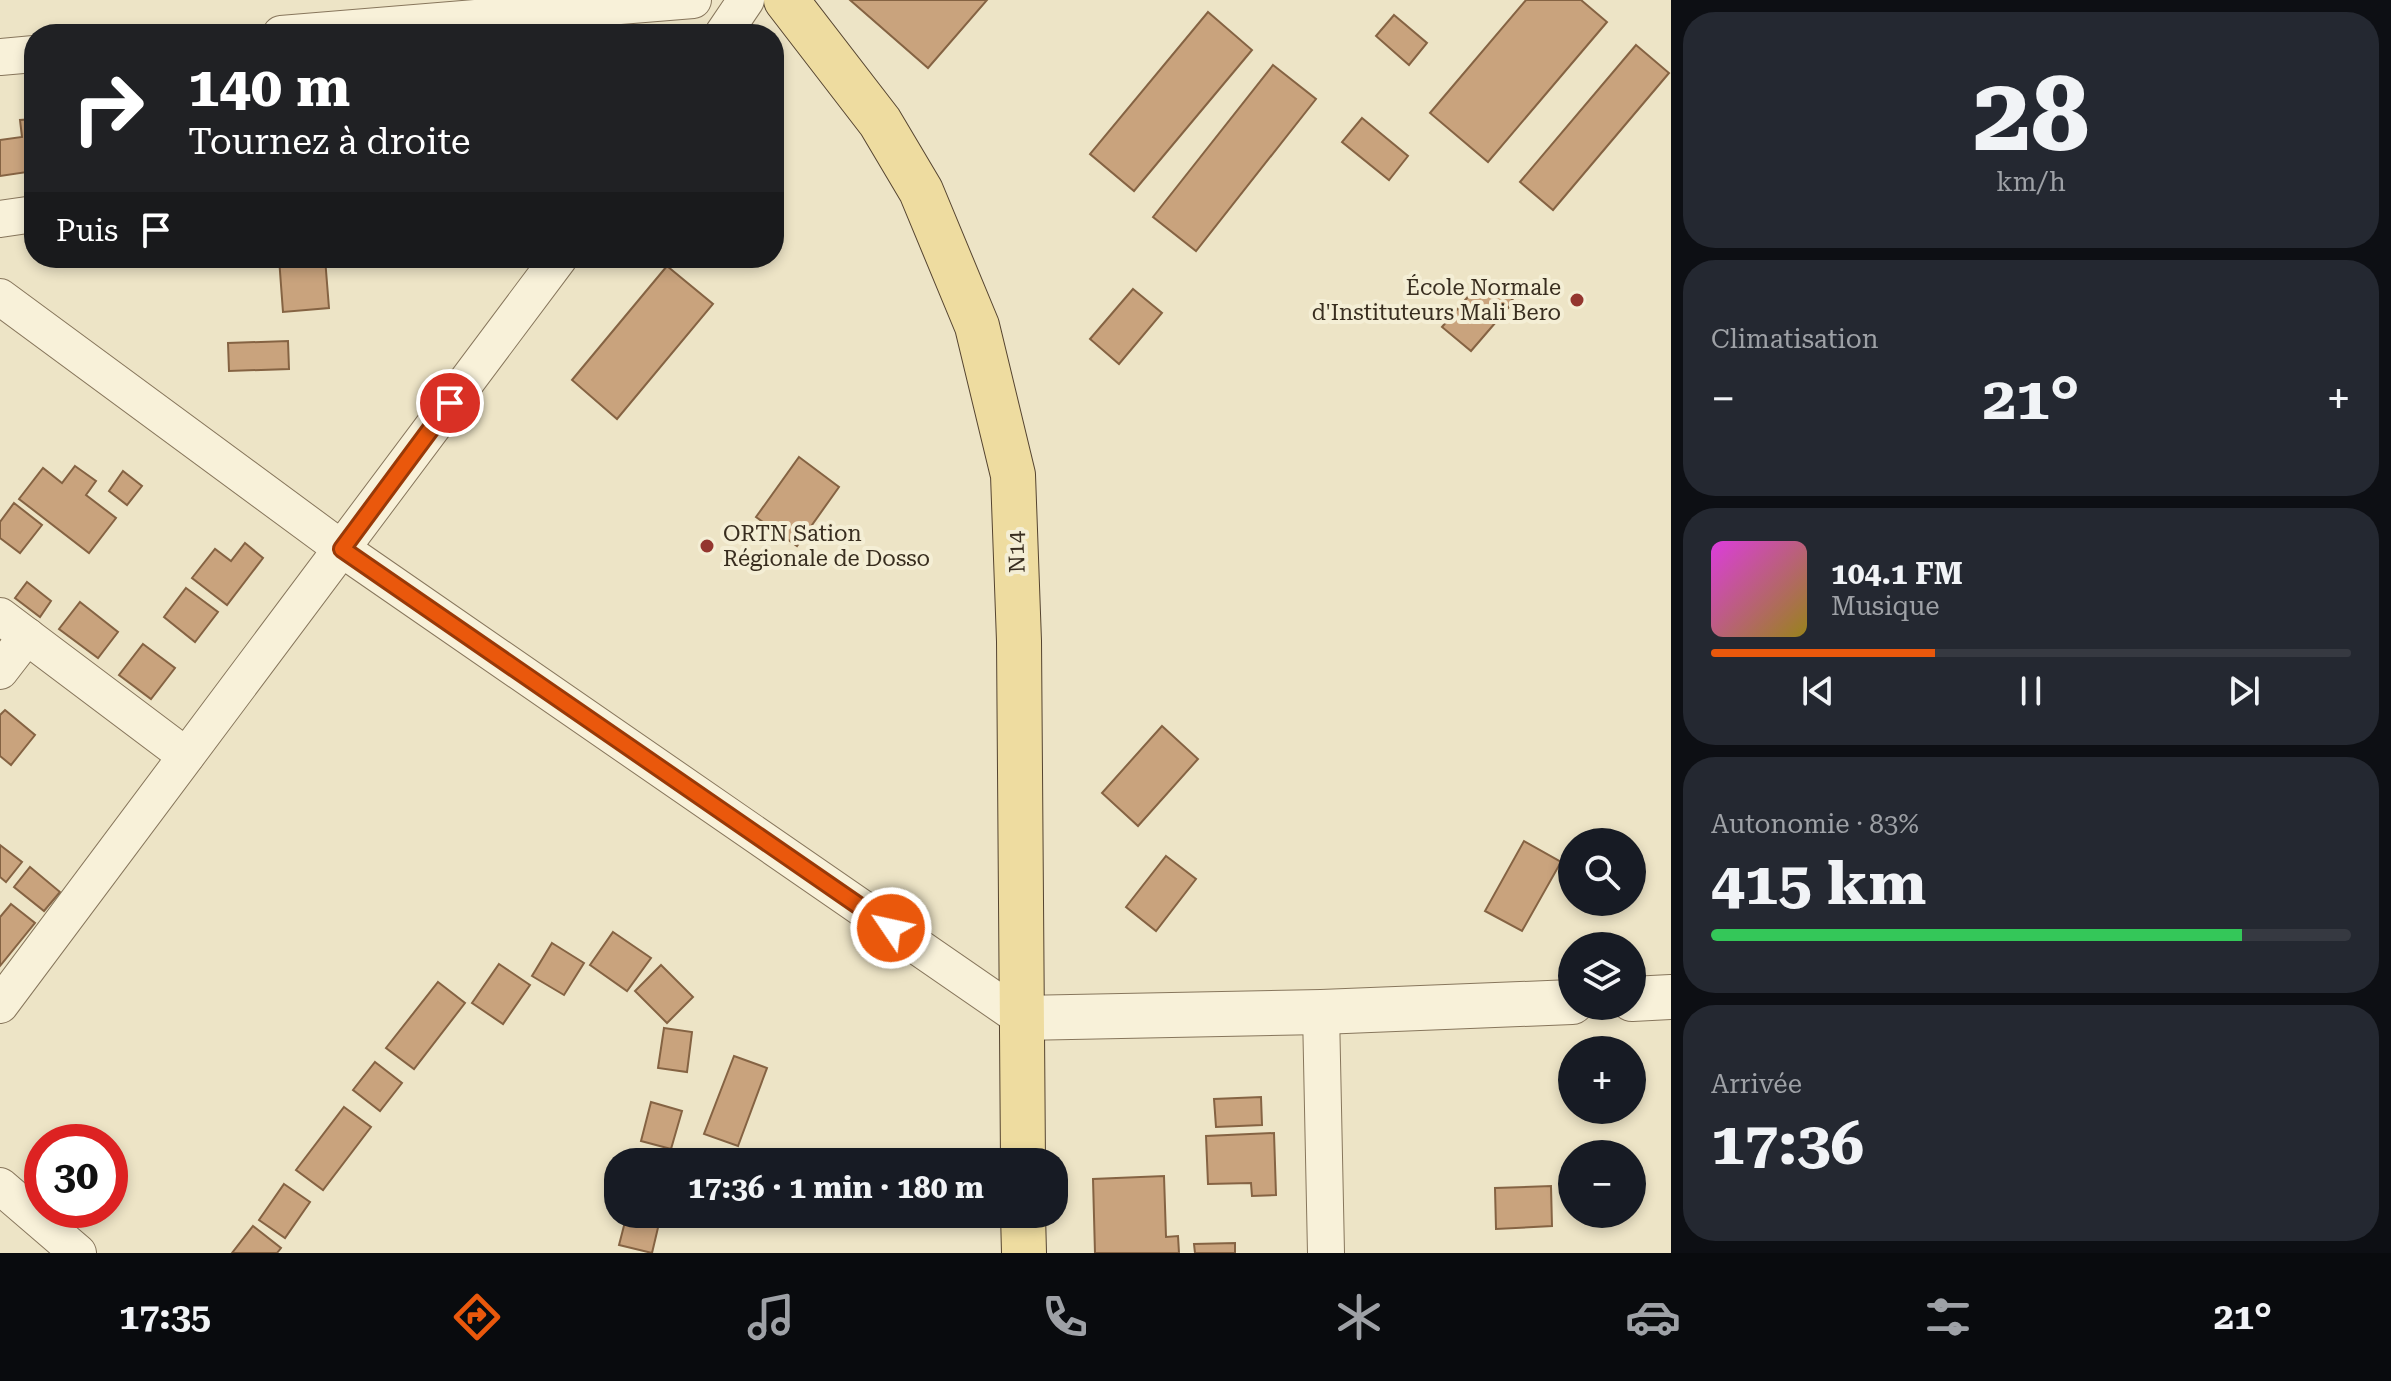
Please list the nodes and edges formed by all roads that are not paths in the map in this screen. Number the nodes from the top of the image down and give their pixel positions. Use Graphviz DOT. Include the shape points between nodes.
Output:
graph roads {
  1 [pos="693,0"];
  2 [pos="746,0"];
  3 [pos="786,0"];
  4 [pos="402,24"];
  5 [pos="730,24"];
  6 [pos="24,55"];
  7 [pos="0,57"];
  8 [pos="24,215"];
  9 [pos="0,219"];
  10 [pos="552,268"];
  11 [pos="4,309"];
  12 [pos="342,549"];
  13 [pos="13,626"];
  14 [pos="0,671"];
  15 [pos="186,756"];
  16 [pos="1671,997"];
  17 [pos="1646,998"];
  18 [pos="1558,1003"];
  19 [pos="0,1005"];
  20 [pos="1321,1012"];
  21 [pos="1021,1018"];
  22 [pos="1023,1148"];
  23 [pos="0,1186"];
  24 [pos="1023,1228"];
  25 [pos="78,1253"];
  26 [pos="1024,1253"];
  27 [pos="1326,1253"];
  1 -- 4 [label="street"];
  2 -- 5 [label="street"];
  3 -- 21 [label="main road, N14" via="880,122 921,191 977,326 1013,475"];
  6 -- 7 [label="street"];
  8 -- 9 [label="street"];
  10 -- 12 [label="street"];
  11 -- 12 [label="street"];
  12 -- 15 [label="street"];
  12 -- 21 [label="street"];
  13 -- 14 [label="street"];
  13 -- 15 [label="street"];
  15 -- 19 [label="street"];
  16 -- 17 [label="street"];
  18 -- 20 [label="street"];
  20 -- 21 [label="street"];
  20 -- 27 [label="street"];
  21 -- 22 [label="main road, N14"];
  23 -- 25 [label="street"];
  24 -- 26 [label="main road"];
}
